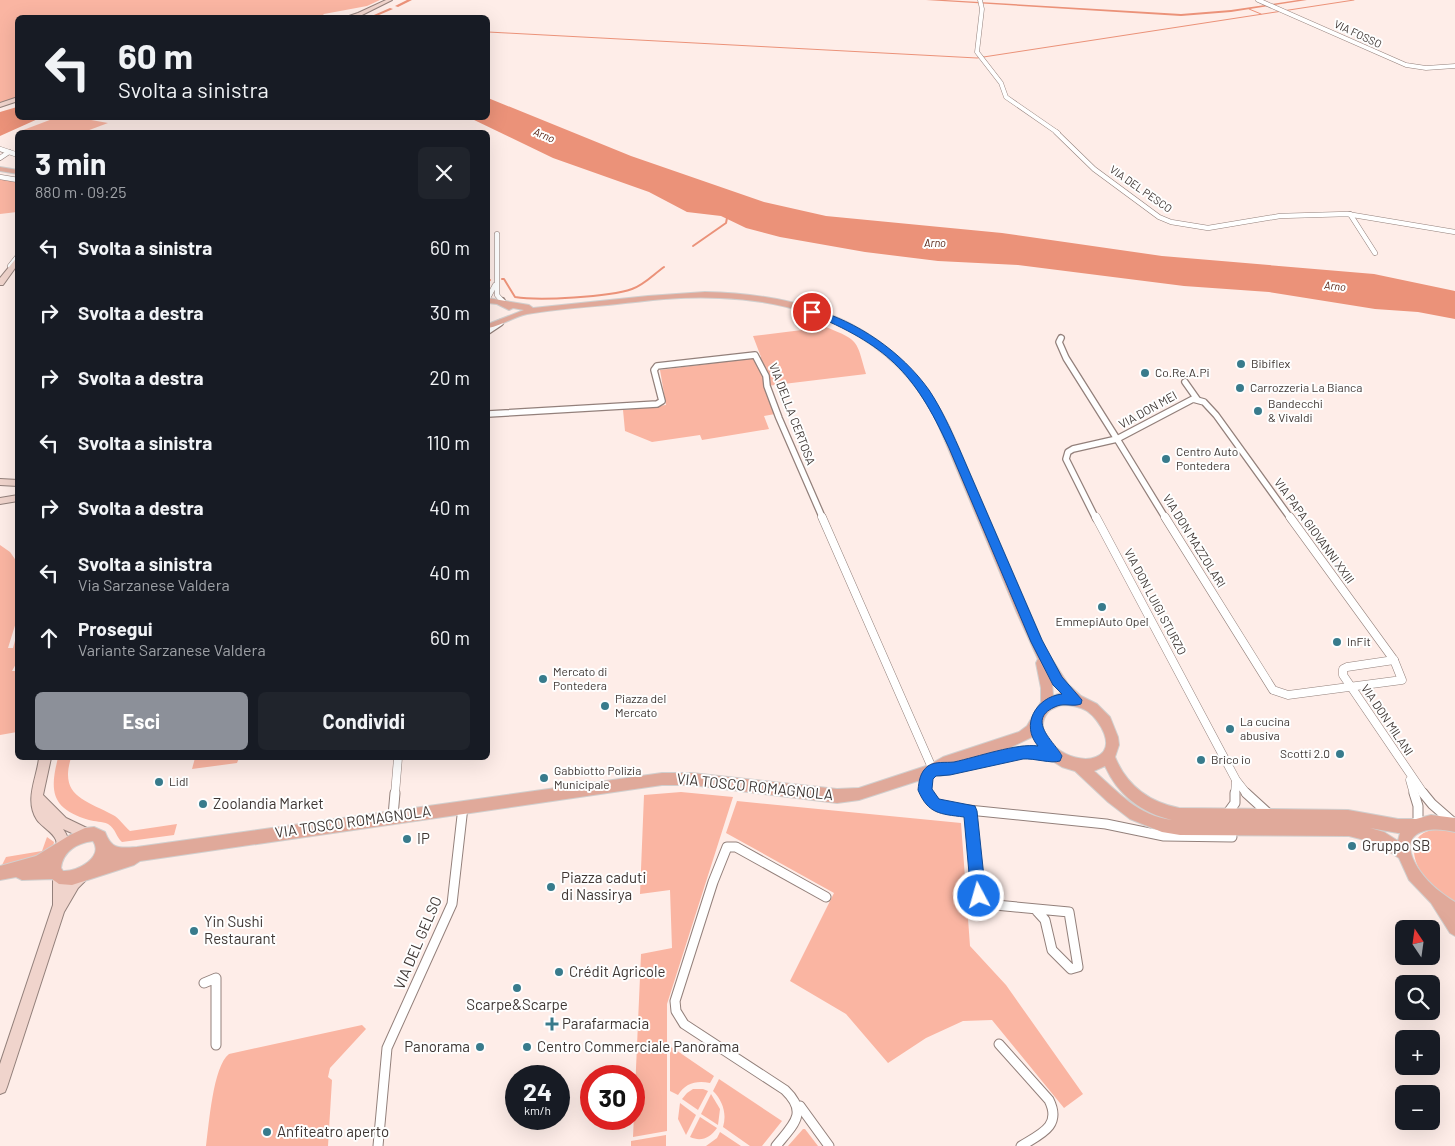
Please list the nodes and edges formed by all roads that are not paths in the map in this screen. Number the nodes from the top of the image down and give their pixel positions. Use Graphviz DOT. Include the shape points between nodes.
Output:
graph roads {
  1 [pos="390,0"];
  2 [pos="980,0"];
  3 [pos="1258,0"];
  4 [pos="356,15"];
  5 [pos="1455,66"];
  6 [pos="15,100"];
  7 [pos="0,105"];
  8 [pos="0,148"];
  9 [pos="9,152"];
  10 [pos="15,154"];
  11 [pos="0,158"];
  12 [pos="0,169"];
  13 [pos="15,172"];
  14 [pos="0,177"];
  15 [pos="15,180"];
  16 [pos="1350,214"];
  17 [pos="1455,232"];
  18 [pos="497,234"];
  19 [pos="1375,252"];
  20 [pos="15,260"];
  21 [pos="496,282"];
  22 [pos="0,283"];
  23 [pos="490,295"];
  24 [pos="490,300"];
  25 [pos="504,303"];
  26 [pos="566,306"];
  27 [pos="503,321"];
  28 [pos="490,325"];
  29 [pos="490,330"];
  30 [pos="1061,338"];
  31 [pos="1185,382"];
  32 [pos="1197,399"];
  33 [pos="490,414"];
  34 [pos="1216,415"];
  35 [pos="1118,439"];
  36 [pos="1086,447"];
  37 [pos="0,482"];
  38 [pos="15,483"];
  39 [pos="15,499"];
  40 [pos="0,501"];
  41 [pos="1037,642"];
  42 [pos="1394,660"];
  43 [pos="1349,686"];
  44 [pos="1076,700"];
  45 [pos="1047,704"];
  46 [pos="1037,719"];
  47 [pos="1055,756"];
  48 [pos="1108,756"];
  49 [pos="46,760"];
  50 [pos="398,760"];
  51 [pos="1079,766"];
  52 [pos="1405,769"];
  53 [pos="933,770"];
  54 [pos="1236,780"];
  55 [pos="38,799"];
  56 [pos="463,807"];
  57 [pos="970,811"];
  58 [pos="393,816"];
  59 [pos="1226,816"];
  60 [pos="1274,816"];
  61 [pos="1416,825"];
  62 [pos="1455,825"];
  63 [pos="87,834"];
  64 [pos="1232,837"];
  65 [pos="103,847"];
  66 [pos="62,848"];
  67 [pos="158,851"];
  68 [pos="1405,854"];
  69 [pos="0,874"];
  70 [pos="57,875"];
  71 [pos="82,875"];
  72 [pos="1428,892"];
  73 [pos="826,897"];
  74 [pos="58,909"];
  75 [pos="1035,909"];
  76 [pos="1455,910"];
  77 [pos="1455,928"];
  78 [pos="204,983"];
  79 [pos="999,1044"];
  80 [pos="216,1045"];
  81 [pos="0,1087"];
  82 [pos="798,1104"];
  83 [pos="378,1146"];
  84 [pos="776,1146"];
  85 [pos="830,1146"];
  86 [pos="1021,1146"];
  1 -- 4 [label="street"];
  2 -- 16 [label="street, VIA DEL PESCO" via="982,9 977,49 1001,82 1006,97 1062,137 1094,169 1165,220 1208,228 1280,216"];
  3 -- 5 [label="street, VIA FOSSO" via="1406,65 1426,68"];
  6 -- 7 [label="street"];
  8 -- 9 [label="street"];
  9 -- 10 [label="street"];
  9 -- 11 [label="street"];
  12 -- 13 [label="main road"];
  14 -- 15 [label="street"];
  16 -- 17 [label="street, VIA DEL PESCO"];
  16 -- 19 [label="street"];
  18 -- 21 [label="street"];
  20 -- 22 [label="street"];
  21 -- 23 [label="street"];
  21 -- 25 [label="street" via="497,295"];
  24 -- 25 [label="main road"];
  25 -- 26 [label="main road" via="524,308"];
  25 -- 27 [label="main road" via="510,311"];
  26 -- 27 [label="main road" via="521,313"];
  26 -- 41 [label="main road" via="678,296 745,297 782,303 820,315 880,346 916,379 940,418"];
  27 -- 28 [label="main road"];
  27 -- 29 [label="street"];
  30 -- 35 [label="street, VIA DON MAZZOLARI" via="1059,342 1066,358"];
  31 -- 32 [label="street"];
  32 -- 34 [label="street, VIA DON MEI" via="1208,404"];
  32 -- 35 [label="street, VIA DON MEI"];
  33 -- 53 [label="street, VIA DELLA CERTOSA" via="657,404 662,401 654,370 657,366 755,355 766,376 779,418"];
  34 -- 42 [label="street, VIA PAPA GIOVANNI XXIII"];
  35 -- 36 [label="street, VIA DON MEI"];
  35 -- 43 [label="street, VIA DON MAZZOLARI" via="1273,690 1288,695"];
  36 -- 54 [label="street, VIA DON LUIGI STURZO" via="1070,450 1067,464"];
  37 -- 38 [label="street"];
  39 -- 40 [label="street"];
  41 -- 44 [label="main road" via="1057,681"];
  41 -- 45 [label="main road" via="1046,678"];
  42 -- 43 [label="street" via="1347,667 1342,674"];
  42 -- 43 [label="street, VIA DON MAZZOLARI" via="1402,680"];
  43 -- 52 [label="street, VIA DON MILANI"];
  44 -- 45 [label="main road" via="1060,699"];
  44 -- 48 [label="main road" via="1094,709 1108,724 1113,740"];
  45 -- 46 [label="main road"];
  46 -- 47 [label="main road" via="1040,738"];
  46 -- 53 [label="main road, VIA TOSCO ROMAGNOLA" via="1032,730 1024,736 940,764"];
  47 -- 51 [label="main road"];
  47 -- 53 [label="main road" via="1023,752"];
  48 -- 51 [label="main road" via="1096,764"];
  48 -- 59 [label="main road" via="1112,769 1124,786 1148,806 1179,815"];
  49 -- 55 [label="street"];
  50 -- 58 [label="street"];
  51 -- 68 [label="main road" via="1120,805 1136,816 1161,825 1180,828 1349,829 1379,837"];
  52 -- 61 [label="street, VIA DON MILANI" via="1417,798"];
  52 -- 62 [label="street, VIA DON MILANI" via="1432,804"];
  53 -- 56 [label="main road, VIA TOSCO ROMAGNOLA" via="843,796 692,779 662,779"];
  53 -- 57 [label="street" via="925,782 929,799 939,807"];
  54 -- 59 [label="street" via="1235,802"];
  54 -- 60 [label="street, VIA DON LUIGI STURZO" via="1256,805"];
  55 -- 63 [label="street" via="62,822"];
  55 -- 66 [label="street" via="40,814 61,836"];
  56 -- 58 [label="main road, VIA TOSCO ROMAGNOLA"];
  56 -- 83 [label="street, VIA DEL GELSO" via="452,904 389,1043"];
  57 -- 64 [label="street" via="1106,824 1164,836"];
  57 -- 75 [label="street" via="981,901"];
  58 -- 67 [label="main road, VIA TOSCO ROMAGNOLA"];
  59 -- 60 [label="main road"];
  60 -- 61 [label="main road" via="1348,817 1398,826"];
  61 -- 62 [label="main road" via="1432,821"];
  61 -- 68 [label="main road" via="1406,837"];
  63 -- 65 [label="main road" via="100,838"];
  63 -- 66 [label="main road"];
  65 -- 67 [label="main road, VIA TOSCO ROMAGNOLA" via="116,853"];
  65 -- 71 [label="main road" via="98,862"];
  66 -- 69 [label="main road" via="36,863"];
  66 -- 70 [label="main road" via="54,861"];
  67 -- 71 [label="main road, VIA TOSCO ROMAGNOLA"];
  68 -- 72 [label="main road" via="1411,870"];
  69 -- 70 [label="main road" via="39,871"];
  70 -- 71 [label="main road" via="68,879"];
  70 -- 74 [label="street" via="60,890"];
  71 -- 74 [label="street" via="73,883"];
  72 -- 76 [label="main road"];
  72 -- 77 [label="main road"];
  73 -- 82 [label="street" via="736,847 727,847 675,1001 676,1011 684,1024 785,1090"];
  74 -- 81 [label="street"];
  75 -- 75 [label="street" via="1045,920 1052,950 1071,969 1078,967 1069,912"];
  78 -- 80 [label="street" via="216,978"];
  79 -- 86 [label="street" via="1054,1110 1052,1124"];
  82 -- 84 [label="street" via="796,1119"];
  82 -- 85 [label="street"];
}
